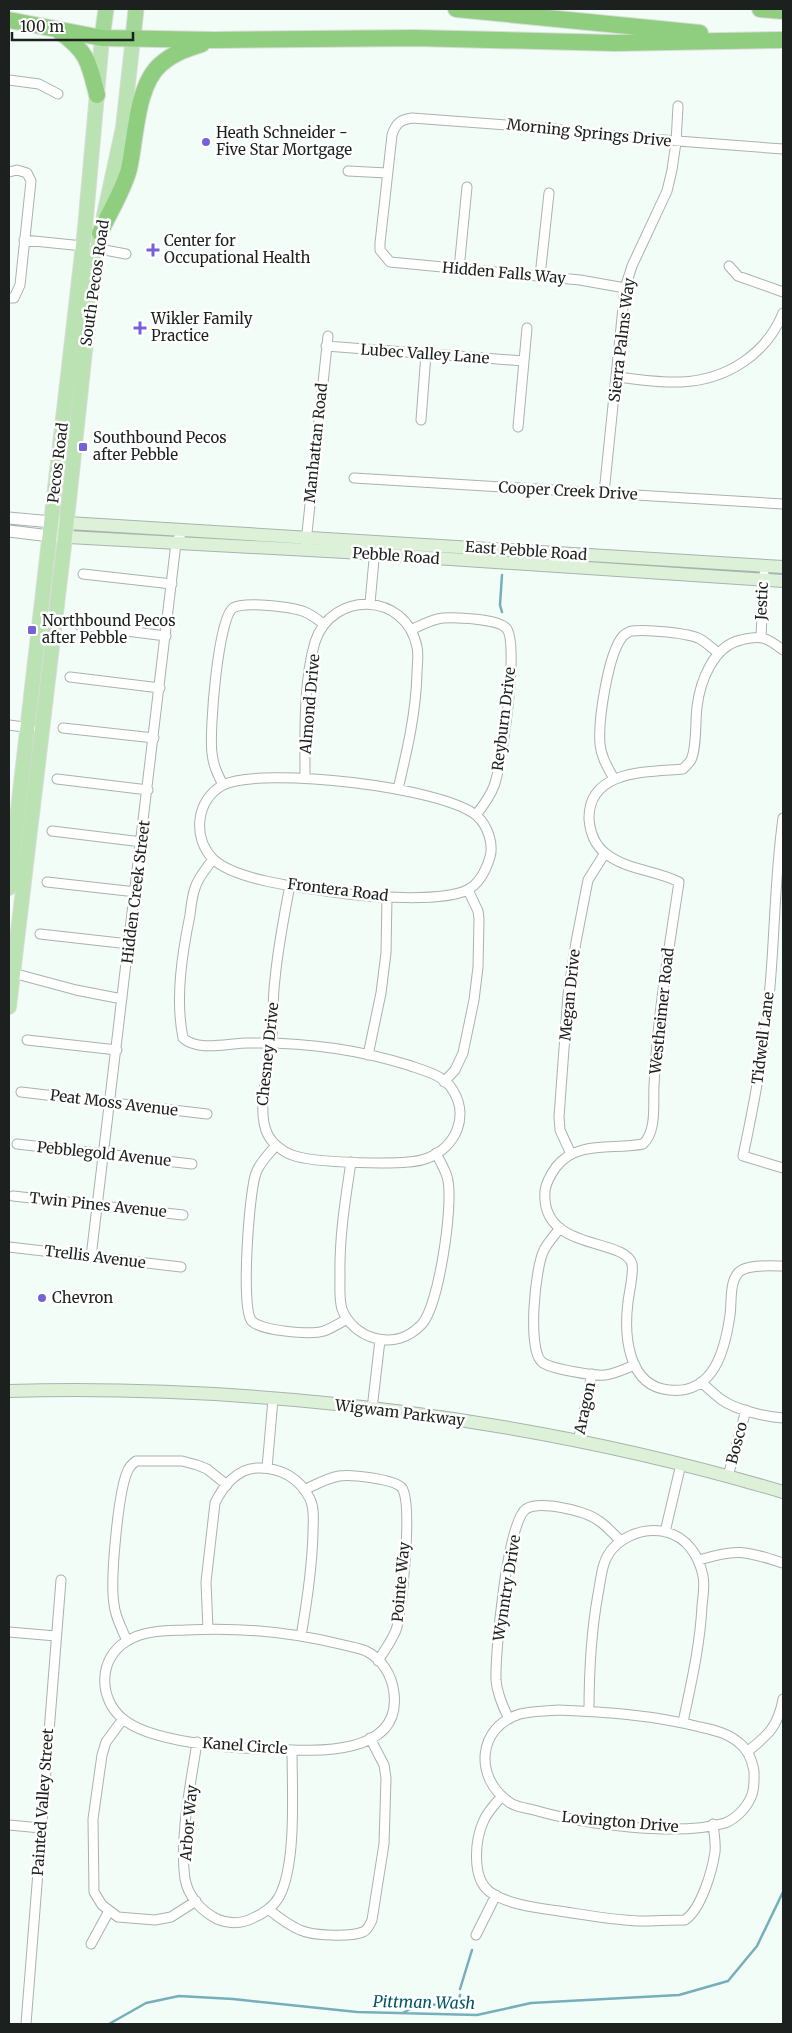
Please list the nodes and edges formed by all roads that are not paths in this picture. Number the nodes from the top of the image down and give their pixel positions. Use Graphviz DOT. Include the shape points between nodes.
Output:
graph roads {
  1 [pos="106,9"];
  2 [pos="136,9"];
  3 [pos="456,9"];
  4 [pos="760,9"];
  5 [pos="783,11"];
  6 [pos="9,20"];
  7 [pos="58,30"];
  8 [pos="102,38"];
  9 [pos="133,38"];
  10 [pos="214,40"];
  11 [pos="782,41"];
  12 [pos="9,80"];
  13 [pos="58,94"];
  14 [pos="97,94"];
  15 [pos="678,106"];
  16 [pos="676,142"];
  17 [pos="783,149"];
  18 [pos="348,171"];
  19 [pos="9,172"];
  20 [pos="387,173"];
  21 [pos="467,187"];
  22 [pos="549,193"];
  23 [pos="24,240"];
  24 [pos="99,241"];
  25 [pos="83,246"];
  26 [pos="126,254"];
  27 [pos="729,266"];
  28 [pos="459,269"];
  29 [pos="540,276"];
  30 [pos="625,288"];
  31 [pos="783,292"];
  32 [pos="9,298"];
  33 [pos="783,313"];
  34 [pos="527,328"];
  35 [pos="328,336"];
  36 [pos="326,346"];
  37 [pos="426,354"];
  38 [pos="524,361"];
  39 [pos="616,377"];
  40 [pos="421,420"];
  41 [pos="518,428"];
  42 [pos="354,478"];
  43 [pos="604,493"];
  44 [pos="783,504"];
  45 [pos="9,518"];
  46 [pos="60,528"];
  47 [pos="183,530"];
  48 [pos="9,531"];
  49 [pos="307,537"];
  50 [pos="376,541"];
  51 [pos="176,543"];
  52 [pos="305,550"];
  53 [pos="375,554"];
  54 [pos="764,566"];
  55 [pos="783,567"];
  56 [pos="83,574"];
  57 [pos="763,579"];
  58 [pos="783,580"];
  59 [pos="172,584"];
  60 [pos="370,603"];
  61 [pos="324,624"];
  62 [pos="79,625"];
  63 [pos="411,630"];
  64 [pos="166,636"];
  65 [pos="761,637"];
  66 [pos="783,650"];
  67 [pos="718,654"];
  68 [pos="70,677"];
  69 [pos="160,688"];
  70 [pos="9,726"];
  71 [pos="28,727"];
  72 [pos="63,728"];
  73 [pos="42,729"];
  74 [pos="154,738"];
  75 [pos="305,778"];
  76 [pos="58,779"];
  77 [pos="614,779"];
  78 [pos="223,785"];
  79 [pos="398,789"];
  80 [pos="148,790"];
  81 [pos="476,815"];
  82 [pos="783,818"];
  83 [pos="52,831"];
  84 [pos="142,842"];
  85 [pos="605,853"];
  86 [pos="213,858"];
  87 [pos="47,882"];
  88 [pos="780,882"];
  89 [pos="290,885"];
  90 [pos="9,888"];
  91 [pos="468,890"];
  92 [pos="136,892"];
  93 [pos="387,897"];
  94 [pos="40,934"];
  95 [pos="129,944"];
  96 [pos="11,973"];
  97 [pos="122,999"];
  98 [pos="9,1007"];
  99 [pos="27,1040"];
  100 [pos="271,1044"];
  101 [pos="117,1050"];
  102 [pos="368,1055"];
  103 [pos="444,1082"];
  104 [pos="21,1092"];
  105 [pos="110,1102"];
  106 [pos="207,1114"];
  107 [pos="17,1144"];
  108 [pos="276,1145"];
  109 [pos="436,1153"];
  110 [pos="571,1154"];
  111 [pos="104,1155"];
  112 [pos="351,1162"];
  113 [pos="192,1164"];
  114 [pos="783,1168"];
  115 [pos="13,1196"];
  116 [pos="98,1205"];
  117 [pos="183,1215"];
  118 [pos="560,1228"];
  119 [pos="9,1247"];
  120 [pos="91,1257"];
  121 [pos="783,1266"];
  122 [pos="181,1267"];
  123 [pos="347,1319"];
  124 [pos="380,1340"];
  125 [pos="635,1365"];
  126 [pos="592,1374"];
  127 [pos="701,1382"];
  128 [pos="9,1390"];
  129 [pos="273,1399"];
  130 [pos="372,1409"];
  131 [pos="746,1410"];
  132 [pos="783,1418"];
  133 [pos="578,1442"];
  134 [pos="680,1464"];
  135 [pos="267,1468"];
  136 [pos="728,1476"];
  137 [pos="227,1484"];
  138 [pos="304,1490"];
  139 [pos="783,1492"];
  140 [pos="665,1532"];
  141 [pos="621,1541"];
  142 [pos="699,1560"];
  143 [pos="783,1563"];
  144 [pos="61,1580"];
  145 [pos="208,1629"];
  146 [pos="9,1632"];
  147 [pos="56,1636"];
  148 [pos="301,1636"];
  149 [pos="127,1640"];
  150 [pos="378,1660"];
  151 [pos="783,1699"];
  152 [pos="589,1711"];
  153 [pos="123,1719"];
  154 [pos="509,1720"];
  155 [pos="684,1722"];
  156 [pos="370,1738"];
  157 [pos="198,1742"];
  158 [pos="292,1750"];
  159 [pos="746,1752"];
  160 [pos="502,1796"];
  161 [pos="713,1824"];
  162 [pos="9,1825"];
  163 [pos="41,1828"];
  164 [pos="496,1895"];
  165 [pos="196,1901"];
  166 [pos="268,1909"];
  167 [pos="109,1911"];
  168 [pos="476,1935"];
  169 [pos="91,1944"];
  170 [pos="26,2024"];
  1 -- 8 [label="highway"];
  2 -- 9 [label="highway"];
  3 -- 11 [label="highway"];
  4 -- 5 [label="highway"];
  6 -- 7 [label="highway"];
  7 -- 8 [label="highway"];
  7 -- 14 [label="highway" via="85,54"];
  8 -- 9 [label="highway"];
  8 -- 14 [label="main road, Pecos Road"];
  9 -- 10 [label="highway"];
  9 -- 24 [label="main road, South Pecos Road" via="123,128"];
  10 -- 11 [label="highway"];
  10 -- 24 [label="highway" via="172,56 150,77 128,172"];
  12 -- 13 [label="street" via="39,84"];
  14 -- 25 [label="main road, Pecos Road"];
  15 -- 16 [label="street, Sierra Palms Way"];
  16 -- 17 [label="street, Morning Springs Drive"];
  16 -- 20 [label="street, Morning Springs Drive" via="412,118 401,120 396,125"];
  16 -- 30 [label="street, Sierra Palms Way" via="666,191"];
  18 -- 20 [label="street"];
  19 -- 23 [label="street" via="28,173 31,181"];
  20 -- 28 [label="street, Hidden Falls Way" via="380,243 384,257 397,264"];
  21 -- 28 [label="street"];
  22 -- 29 [label="street"];
  23 -- 25 [label="street"];
  23 -- 32 [label="street" via="20,285 14,298"];
  24 -- 25 [label="street"];
  24 -- 26 [label="street"];
  24 -- 46 [label="main road, South Pecos Road"];
  25 -- 46 [label="main road, Pecos Road"];
  27 -- 31 [label="street" via="738,276"];
  28 -- 29 [label="street, Hidden Falls Way"];
  29 -- 30 [label="street, Hidden Falls Way"];
  30 -- 39 [label="street, Sierra Palms Way"];
  33 -- 39 [label="street" via="768,340 755,354 724,374 679,382"];
  34 -- 38 [label="street"];
  35 -- 36 [label="street, Manhattan Road"];
  36 -- 37 [label="street, Lubec Valley Lane"];
  36 -- 49 [label="street, Manhattan Road"];
  37 -- 38 [label="street, Lubec Valley Lane"];
  37 -- 40 [label="street"];
  38 -- 41 [label="street"];
  39 -- 43 [label="street, Sierra Palms Way"];
  42 -- 43 [label="street, Cooper Creek Drive"];
  43 -- 44 [label="street, Cooper Creek Drive"];
  45 -- 46 [label="street, Pebble Road"];
  46 -- 47 [label="main road, East Pebble Road"];
  46 -- 48 [label="street, Pebble Road"];
  46 -- 51 [label="main road, Pebble Road"];
  46 -- 71 [label="main road, Pecos Road"];
  46 -- 73 [label="main road, Pecos Road"];
  47 -- 49 [label="main road, East Pebble Road"];
  47 -- 51 [label="street, Hidden Creek Street"];
  49 -- 50 [label="main road, East Pebble Road"];
  49 -- 52 [label="street, Manhattan Road"];
  50 -- 53 [label="street"];
  50 -- 54 [label="main road, East Pebble Road"];
  51 -- 52 [label="main road, Pebble Road"];
  51 -- 59 [label="street, Hidden Creek Street"];
  52 -- 53 [label="main road, Pebble Road"];
  53 -- 57 [label="main road, Pebble Road"];
  53 -- 60 [label="street"];
  54 -- 55 [label="main road, East Pebble Road"];
  54 -- 57 [label="street, Jestic"];
  56 -- 59 [label="street"];
  57 -- 58 [label="main road, Pebble Road"];
  57 -- 65 [label="street, Jestic"];
  59 -- 64 [label="street, Hidden Creek Street"];
  60 -- 61 [label="street" via="345,608"];
  60 -- 63 [label="street" via="392,610"];
  61 -- 75 [label="street, Almond Drive" via="316,642 310,672 305,720"];
  61 -- 78 [label="street" via="293,608 245,605 230,611 224,623 212,714 213,763"];
  62 -- 64 [label="street"];
  63 -- 79 [label="street" via="418,649 417,686"];
  63 -- 81 [label="street, Reyburn Drive" via="444,618 491,621 508,629 512,645 503,742 495,784"];
  64 -- 69 [label="street, Hidden Creek Street"];
  65 -- 66 [label="street"];
  65 -- 67 [label="street" via="735,641"];
  67 -- 77 [label="street" via="710,665 697,704 691,761 683,769 630,773"];
  67 -- 77 [label="street" via="700,639 685,634 631,631 623,636 606,681 602,710 600,744"];
  68 -- 69 [label="street"];
  69 -- 74 [label="street, Hidden Creek Street"];
  70 -- 71 [label="street"];
  71 -- 73 [label="street"];
  71 -- 90 [label="main road, Pecos Road"];
  72 -- 74 [label="street"];
  73 -- 96 [label="main road, Pecos Road"];
  74 -- 80 [label="street, Hidden Creek Street"];
  75 -- 78 [label="street" via="255,778"];
  75 -- 79 [label="street" via="352,781"];
  76 -- 80 [label="street"];
  77 -- 85 [label="street" via="596,796 589,813 590,830"];
  78 -- 86 [label="street" via="204,803 199,820 200,837"];
  79 -- 81 [label="street" via="465,807"];
  80 -- 84 [label="street, Hidden Creek Street"];
  81 -- 91 [label="street" via="484,823 491,854 486,872"];
  82 -- 88 [label="street, Tidwell Lane"];
  83 -- 84 [label="street"];
  84 -- 92 [label="street, Hidden Creek Street"];
  85 -- 110 [label="street, Megan Drive" via="588,880 568,994 559,1117 560,1130"];
  85 -- 110 [label="street, Westheimer Road" via="622,864 679,882 655,1066 652,1133 643,1144 589,1148"];
  86 -- 89 [label="street, Frontera Road" via="220,865 243,874"];
  86 -- 100 [label="street" via="195,888 186,933 180,1021 183,1038 190,1044 204,1046"];
  87 -- 92 [label="street"];
  88 -- 114 [label="street, Tidwell Lane" via="756,1094 743,1156"];
  89 -- 93 [label="street, Frontera Road"];
  89 -- 100 [label="street, Chesney Drive" via="274,981"];
  91 -- 93 [label="street, Frontera Road" via="432,897"];
  91 -- 103 [label="street" via="479,919 474,1000 463,1053 455,1070"];
  92 -- 95 [label="street, Hidden Creek Street"];
  93 -- 102 [label="street" via="386,953"];
  94 -- 95 [label="street"];
  95 -- 97 [label="street, Hidden Creek Street"];
  96 -- 97 [label="street"];
  96 -- 98 [label="main road, Pecos Road"];
  97 -- 101 [label="street, Hidden Creek Street"];
  99 -- 101 [label="street"];
  100 -- 102 [label="street" via="320,1046"];
  100 -- 108 [label="street, Chesney Drive" via="262,1117 268,1136"];
  101 -- 105 [label="street, Hidden Creek Street"];
  102 -- 103 [label="street" via="435,1074"];
  103 -- 109 [label="street" via="457,1100 459,1124 445,1149"];
  104 -- 105 [label="street, Peat Moss Avenue"];
  105 -- 106 [label="street, Peat Moss Avenue"];
  105 -- 111 [label="street, Hidden Creek Street"];
  107 -- 111 [label="street, Pebblegold Avenue"];
  108 -- 112 [label="street" via="292,1155"];
  108 -- 123 [label="street" via="256,1174 248,1223 246,1267 250,1320 258,1327 268,1329 313,1332 323,1331"];
  109 -- 112 [label="street" via="410,1161"];
  109 -- 124 [label="street" via="450,1191 438,1281 430,1311 413,1332 401,1338"];
  110 -- 118 [label="street" via="551,1174 545,1190 547,1209"];
  111 -- 113 [label="street, Pebblegold Avenue"];
  111 -- 116 [label="street, Hidden Creek Street"];
  112 -- 123 [label="street" via="340,1262 340,1298"];
  115 -- 116 [label="street, Twin Pines Avenue"];
  116 -- 117 [label="street, Twin Pines Avenue"];
  116 -- 120 [label="street, Hidden Creek Street"];
  118 -- 125 [label="street" via="578,1240 627,1256 632,1265 627,1304 627,1344"];
  118 -- 126 [label="street" via="540,1260 535,1290 534,1344 537,1357 543,1363"];
  119 -- 120 [label="street, Trellis Avenue"];
  120 -- 122 [label="street, Trellis Avenue"];
  121 -- 127 [label="street" via="748,1268 735,1277 725,1342 710,1376"];
  123 -- 124 [label="street" via="365,1336"];
  124 -- 130 [label="street"];
  125 -- 126 [label="street" via="605,1375"];
  125 -- 127 [label="street" via="650,1383 667,1390 682,1390"];
  126 -- 133 [label="street, Aragon"];
  127 -- 131 [label="street" via="722,1400"];
  128 -- 129 [label="main road, Wigwam Parkway" via="135,1391"];
  129 -- 130 [label="main road, Wigwam Parkway"];
  129 -- 135 [label="street"];
  130 -- 133 [label="main road, Wigwam Parkway" via="483,1424"];
  131 -- 132 [label="street"];
  131 -- 136 [label="street, Bosco"];
  133 -- 134 [label="main road, Wigwam Parkway"];
  134 -- 136 [label="main road, Wigwam Parkway"];
  134 -- 140 [label="street"];
  135 -- 137 [label="street" via="255,1468 234,1476"];
  135 -- 138 [label="street" via="280,1470 298,1481"];
  136 -- 139 [label="main road, Wigwam Parkway"];
  137 -- 145 [label="street" via="220,1492 213,1514 206,1582"];
  137 -- 149 [label="street" via="207,1469 182,1461 136,1461 129,1467 120,1506 114,1577 116,1616"];
  138 -- 148 [label="street" via="313,1512 309,1593"];
  138 -- 150 [label="street, Pointe Way" via="340,1476 396,1482 402,1488 406,1502 405,1566 397,1629"];
  140 -- 141 [label="street" via="652,1530 632,1534"];
  140 -- 142 [label="street" via="689,1545"];
  141 -- 152 [label="street" via="604,1563 592,1630"];
  141 -- 154 [label="street, Wynntry Drive" via="588,1514 546,1505 528,1508 522,1513 516,1527 500,1614 496,1681"];
  142 -- 143 [label="street" via="738,1551"];
  142 -- 155 [label="street" via="704,1578 700,1640"];
  144 -- 147 [label="street, Painted Valley Street"];
  145 -- 148 [label="street"];
  145 -- 149 [label="street" via="161,1631"];
  146 -- 147 [label="street"];
  147 -- 163 [label="street, Painted Valley Street"];
  148 -- 150 [label="street" via="366,1651"];
  149 -- 153 [label="street" via="109,1659 104,1676 106,1696 114,1712"];
  150 -- 156 [label="street" via="385,1665 393,1683 395,1702 391,1720 381,1733"];
  151 -- 159 [label="street" via="774,1727"];
  152 -- 154 [label="street" via="520,1714"];
  152 -- 155 [label="street"];
  153 -- 157 [label="street, Kanel Circle" via="132,1727 156,1735"];
  153 -- 167 [label="street" via="106,1742 102,1755 93,1819 94,1892"];
  154 -- 160 [label="street" via="500,1724 489,1739 484,1755 493,1788"];
  155 -- 159 [label="street" via="724,1733 739,1742"];
  156 -- 158 [label="street, Kanel Circle" via="361,1745"];
  156 -- 166 [label="street" via="384,1765 386,1778 384,1844 369,1926 364,1932 349,1934 303,1932"];
  157 -- 158 [label="street, Kanel Circle"];
  157 -- 165 [label="street, Arbor Way" via="185,1845 185,1878 189,1893"];
  158 -- 166 [label="street" via="293,1809 289,1854 284,1887"];
  159 -- 161 [label="street, Lovington Drive" via="752,1760 755,1782 751,1797 742,1811 726,1822"];
  160 -- 161 [label="street, Lovington Drive" via="510,1803 587,1822 660,1828"];
  160 -- 164 [label="street" via="484,1818 479,1832 477,1858 482,1882"];
  161 -- 164 [label="street" via="716,1850 710,1874 700,1901 685,1920 608,1918 543,1909"];
  162 -- 163 [label="street"];
  163 -- 170 [label="street, Painted Valley Street"];
  164 -- 168 [label="street"];
  165 -- 166 [label="street" via="217,1919 231,1923 246,1922"];
  165 -- 167 [label="street" via="171,1917 156,1920 118,1916"];
  167 -- 169 [label="street"];
}
